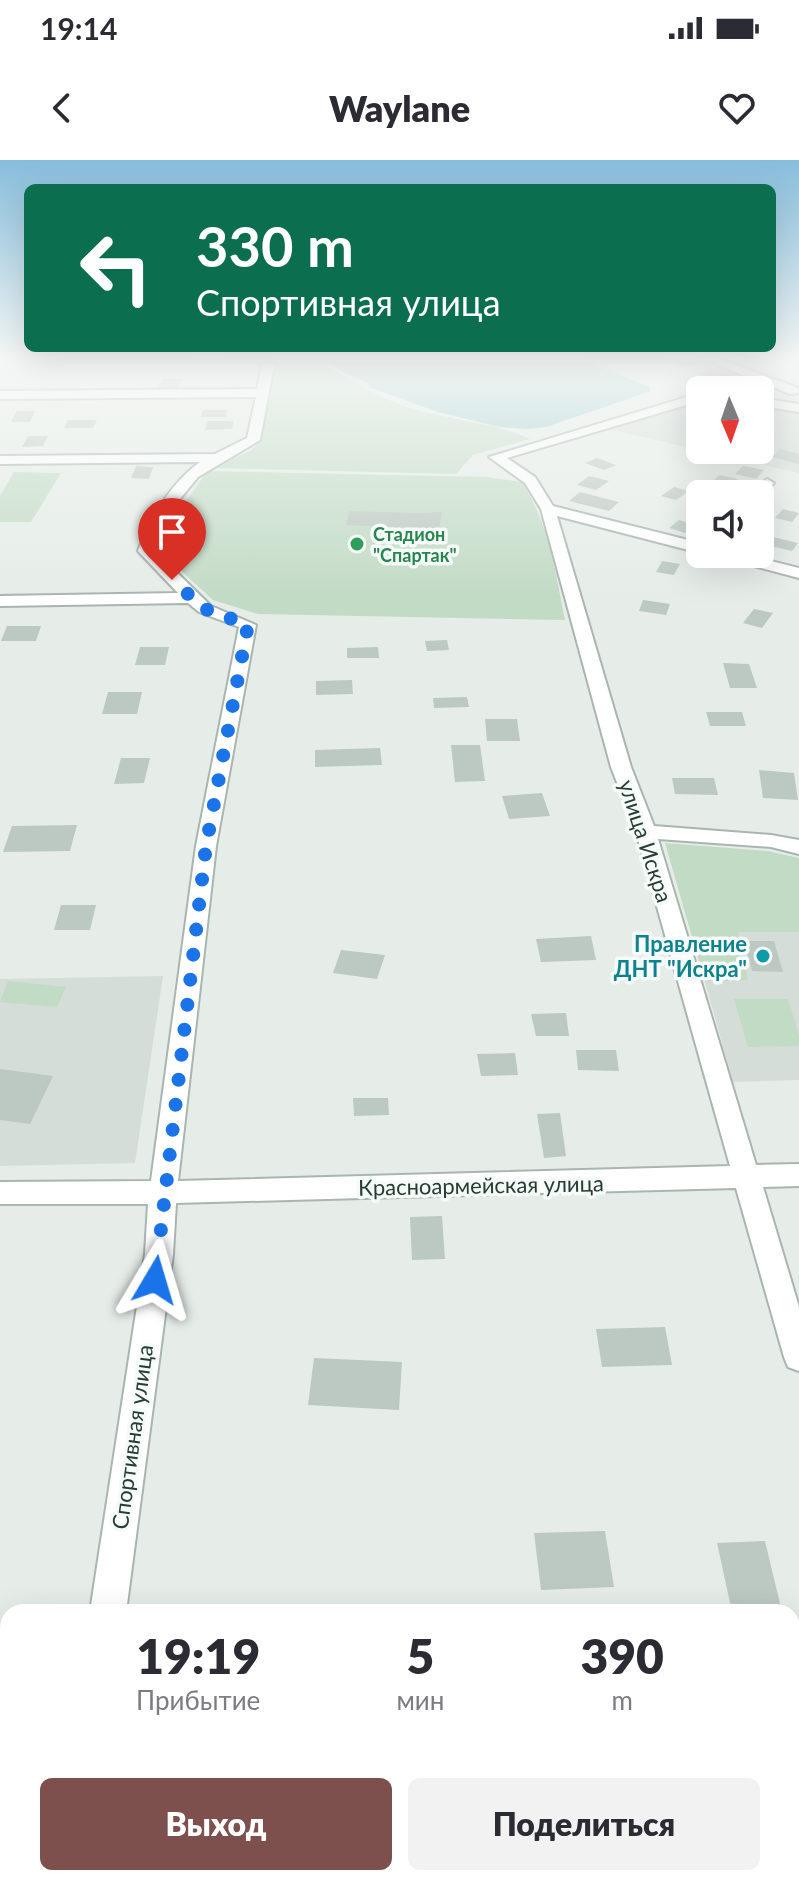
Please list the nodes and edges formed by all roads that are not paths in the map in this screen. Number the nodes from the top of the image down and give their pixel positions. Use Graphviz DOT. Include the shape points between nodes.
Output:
graph roads {
  1 [pos="254,436"];
  2 [pos="569,436"];
  3 [pos="219,458"];
  4 [pos="0,460"];
  5 [pos="548,509"];
  6 [pos="686,544"];
  7 [pos="774,567"];
  8 [pos="799,573"];
  9 [pos="193,598"];
  10 [pos="0,601"];
  11 [pos="646,832"];
  12 [pos="799,847"];
  13 [pos="799,1175"];
  14 [pos="746,1178"];
  15 [pos="163,1190"];
  16 [pos="0,1193"];
  17 [pos="799,1357"];
  18 [pos="109,1604"];
  1 -- 3 [label="street, Спортивная улица"];
  2 -- 5 [label="street, улица Искра" via="496,457 530,480"];
  3 -- 4 [label="street"];
  3 -- 9 [label="street, Спортивная улица" via="190,478 151,533 146,551"];
  5 -- 6 [label="street"];
  5 -- 11 [label="street, улица Искра" via="621,767"];
  7 -- 8 [label="street"];
  9 -- 10 [label="street"];
  9 -- 15 [label="street, Спортивная улица" via="205,609 248,625 206,846"];
  11 -- 12 [label="street"];
  11 -- 14 [label="street, улица Искра"];
  13 -- 14 [label="street, Красноармейская улица"];
  14 -- 15 [label="street, Красноармейская улица"];
  14 -- 17 [label="street, улица Искра"];
  15 -- 16 [label="street, Красноармейская улица"];
  15 -- 18 [label="street, Спортивная улица" via="159,1254"];
}
